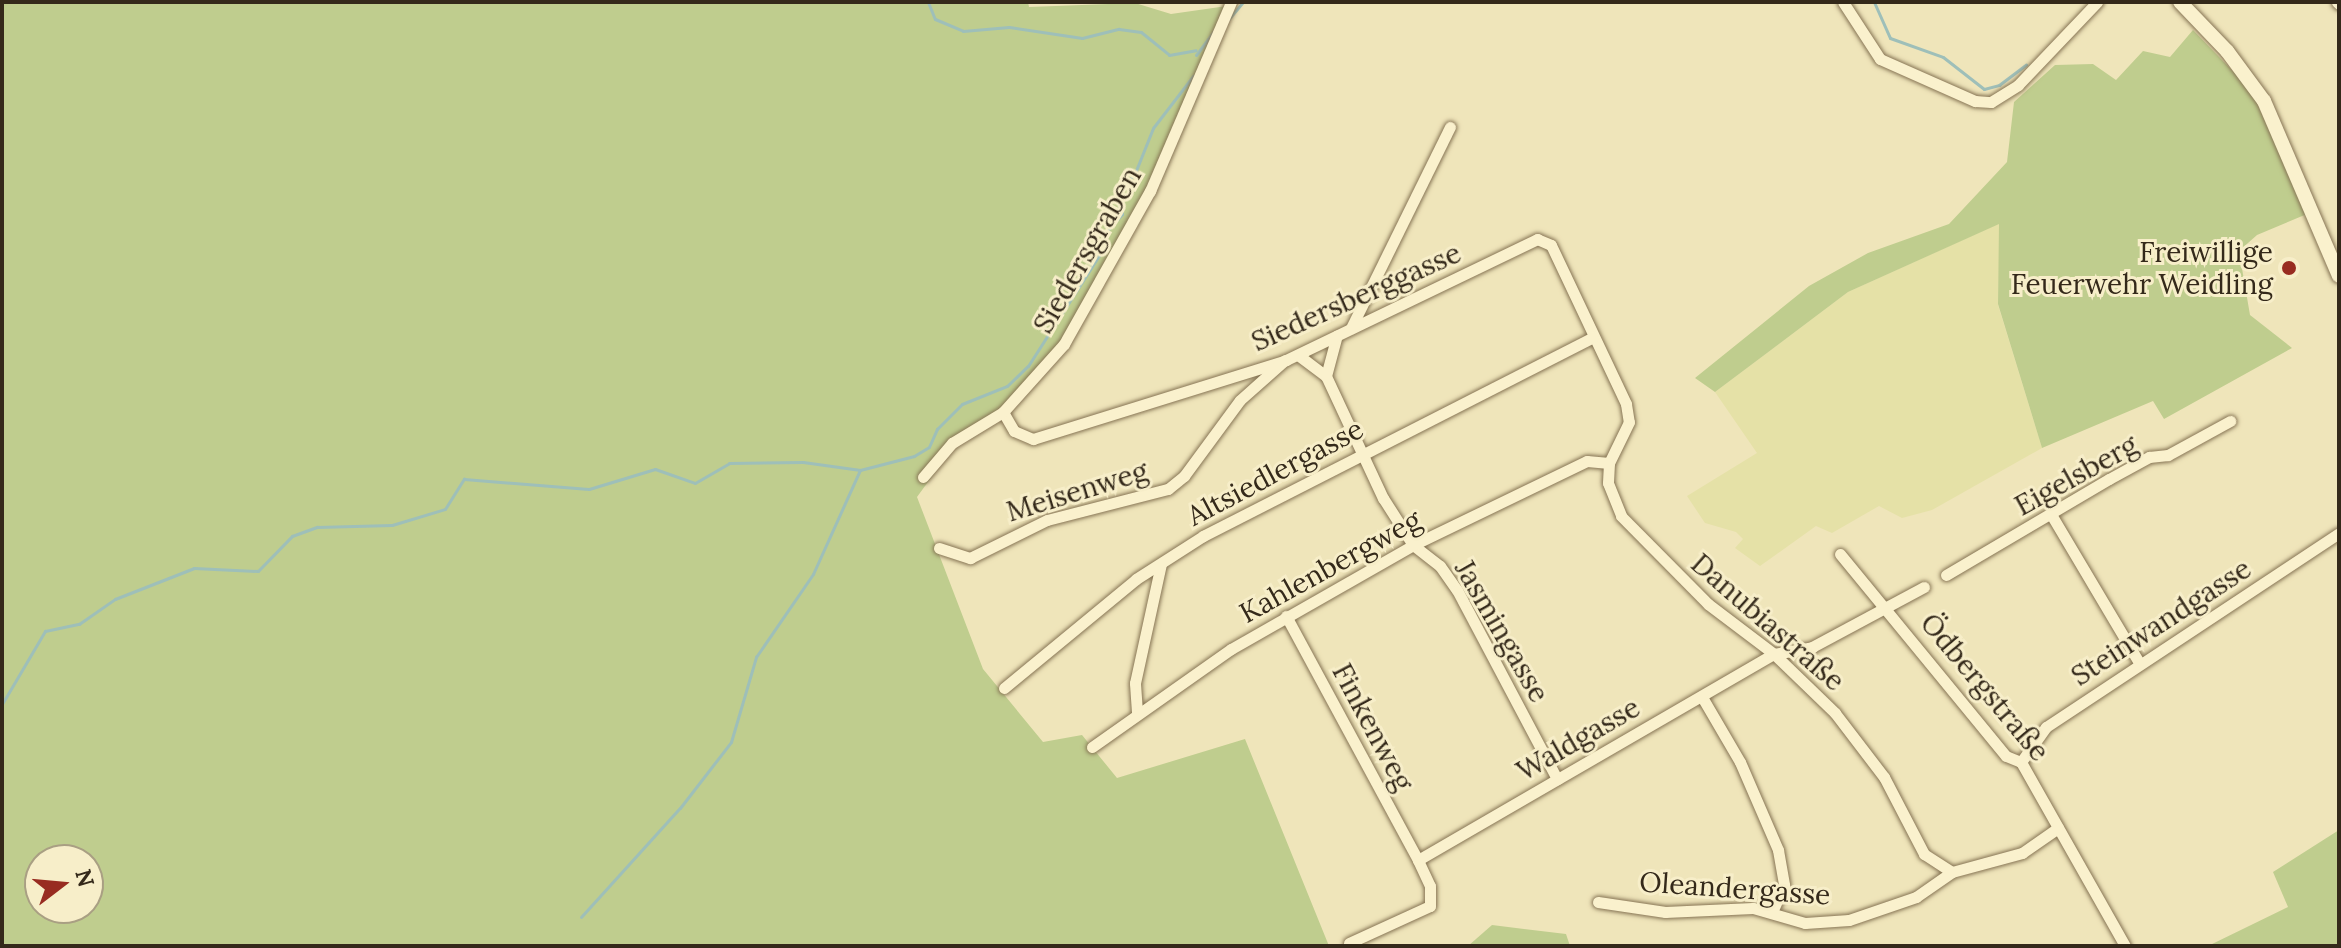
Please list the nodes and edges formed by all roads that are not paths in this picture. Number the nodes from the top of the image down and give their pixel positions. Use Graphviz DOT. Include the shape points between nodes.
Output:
graph roads {
  1 [pos="1231,2"];
  2 [pos="1843,2"];
  3 [pos="2097,2"];
  4 [pos="2180,2"];
  5 [pos="1450,127"];
  6 [pos="2339,276"];
  7 [pos="1351,328"];
  8 [pos="1337,335"];
  9 [pos="1593,337"];
  10 [pos="1298,355"];
  11 [pos="1286,360"];
  12 [pos="1326,376"];
  13 [pos="1003,412"];
  14 [pos="2230,421"];
  15 [pos="1362,451"];
  16 [pos="1609,463"];
  17 [pos="923,477"];
  18 [pos="2052,516"];
  19 [pos="2339,533"];
  20 [pos="1413,545"];
  21 [pos="939,548"];
  22 [pos="1840,554"];
  23 [pos="1161,564"];
  24 [pos="1946,575"];
  25 [pos="1924,587"];
  26 [pos="1887,607"];
  27 [pos="1286,616"];
  28 [pos="1774,654"];
  29 [pos="2140,664"];
  30 [pos="1004,688"];
  31 [pos="1702,697"];
  32 [pos="1137,712"];
  33 [pos="1092,747"];
  34 [pos="2021,762"];
  35 [pos="1557,779"];
  36 [pos="2058,828"];
  37 [pos="1418,860"];
  38 [pos="1952,872"];
  39 [pos="1598,902"];
  40 [pos="1772,912"];
  41 [pos="1349,943"];
  42 [pos="2125,946"];
  1 -- 13 [label="street, Siedersgraben" via="1182,123 1110,268 1064,344"];
  2 -- 3 [label="street" via="1880,59 1975,101 1991,102 2018,85"];
  4 -- 6 [label="main road" via="2227,51 2264,101"];
  5 -- 7 [label="street"];
  7 -- 8 [label="street, Siedersberggasse"];
  7 -- 9 [label="street, Siedersberggasse" via="1537,239 1551,245"];
  8 -- 10 [label="street, Siedersberggasse"];
  8 -- 12 [label="street"];
  9 -- 15 [label="street, Altsiedlergasse"];
  9 -- 16 [label="street" via="1629,422"];
  10 -- 11 [label="street, Siedersberggasse"];
  10 -- 12 [label="street, Jasmingasse"];
  11 -- 13 [label="street, Siedersberggasse" via="1033,439 1014,431"];
  11 -- 21 [label="street, Meisenweg" via="1240,400 1184,476 1168,489 1047,520 970,558"];
  12 -- 15 [label="street, Jasmingasse"];
  13 -- 17 [label="street, Siedersgraben" via="952,443"];
  14 -- 18 [label="street, Eigelsberg" via="2168,455 2149,457"];
  15 -- 20 [label="street, Jasmingasse"];
  15 -- 23 [label="street, Altsiedlergasse"];
  16 -- 20 [label="street, Kahlenbergweg" via="1587,461"];
  16 -- 28 [label="street, Danubiastraße" via="1612,501 1621,516 1719,614"];
  18 -- 24 [label="street, Eigelsberg"];
  18 -- 29 [label="street"];
  19 -- 29 [label="street, Steinwandgasse"];
  20 -- 27 [label="street, Kahlenbergweg"];
  20 -- 35 [label="street, Jasmingasse" via="1440,566 1457,590"];
  22 -- 26 [label="street, Ödbergstraße"];
  23 -- 30 [label="street, Altsiedlergasse"];
  23 -- 32 [label="street" via="1135,683"];
  25 -- 26 [label="street"];
  26 -- 28 [label="street, Waldgasse" via="1812,647"];
  26 -- 34 [label="street, Ödbergstraße" via="2006,756"];
  27 -- 32 [label="street, Kahlenbergweg"];
  27 -- 37 [label="street, Finkenweg"];
  28 -- 31 [label="street, Waldgasse"];
  28 -- 38 [label="street, Danubiastraße" via="1835,713 1884,777 1924,854"];
  29 -- 34 [label="street, Steinwandgasse" via="2046,727"];
  31 -- 35 [label="street, Waldgasse"];
  31 -- 40 [label="street" via="1740,762 1778,850 1784,885"];
  32 -- 33 [label="street, Kahlenbergweg"];
  34 -- 36 [label="street, Ödbergstraße"];
  35 -- 37 [label="street, Waldgasse"];
  36 -- 38 [label="street" via="2022,853"];
  36 -- 42 [label="street, Ödbergstraße"];
  37 -- 41 [label="street" via="1430,886 1430,906"];
  38 -- 40 [label="street, Oleandergasse" via="1916,897 1849,920 1805,923"];
  39 -- 40 [label="street, Oleandergasse" via="1665,912 1716,907"];
}
